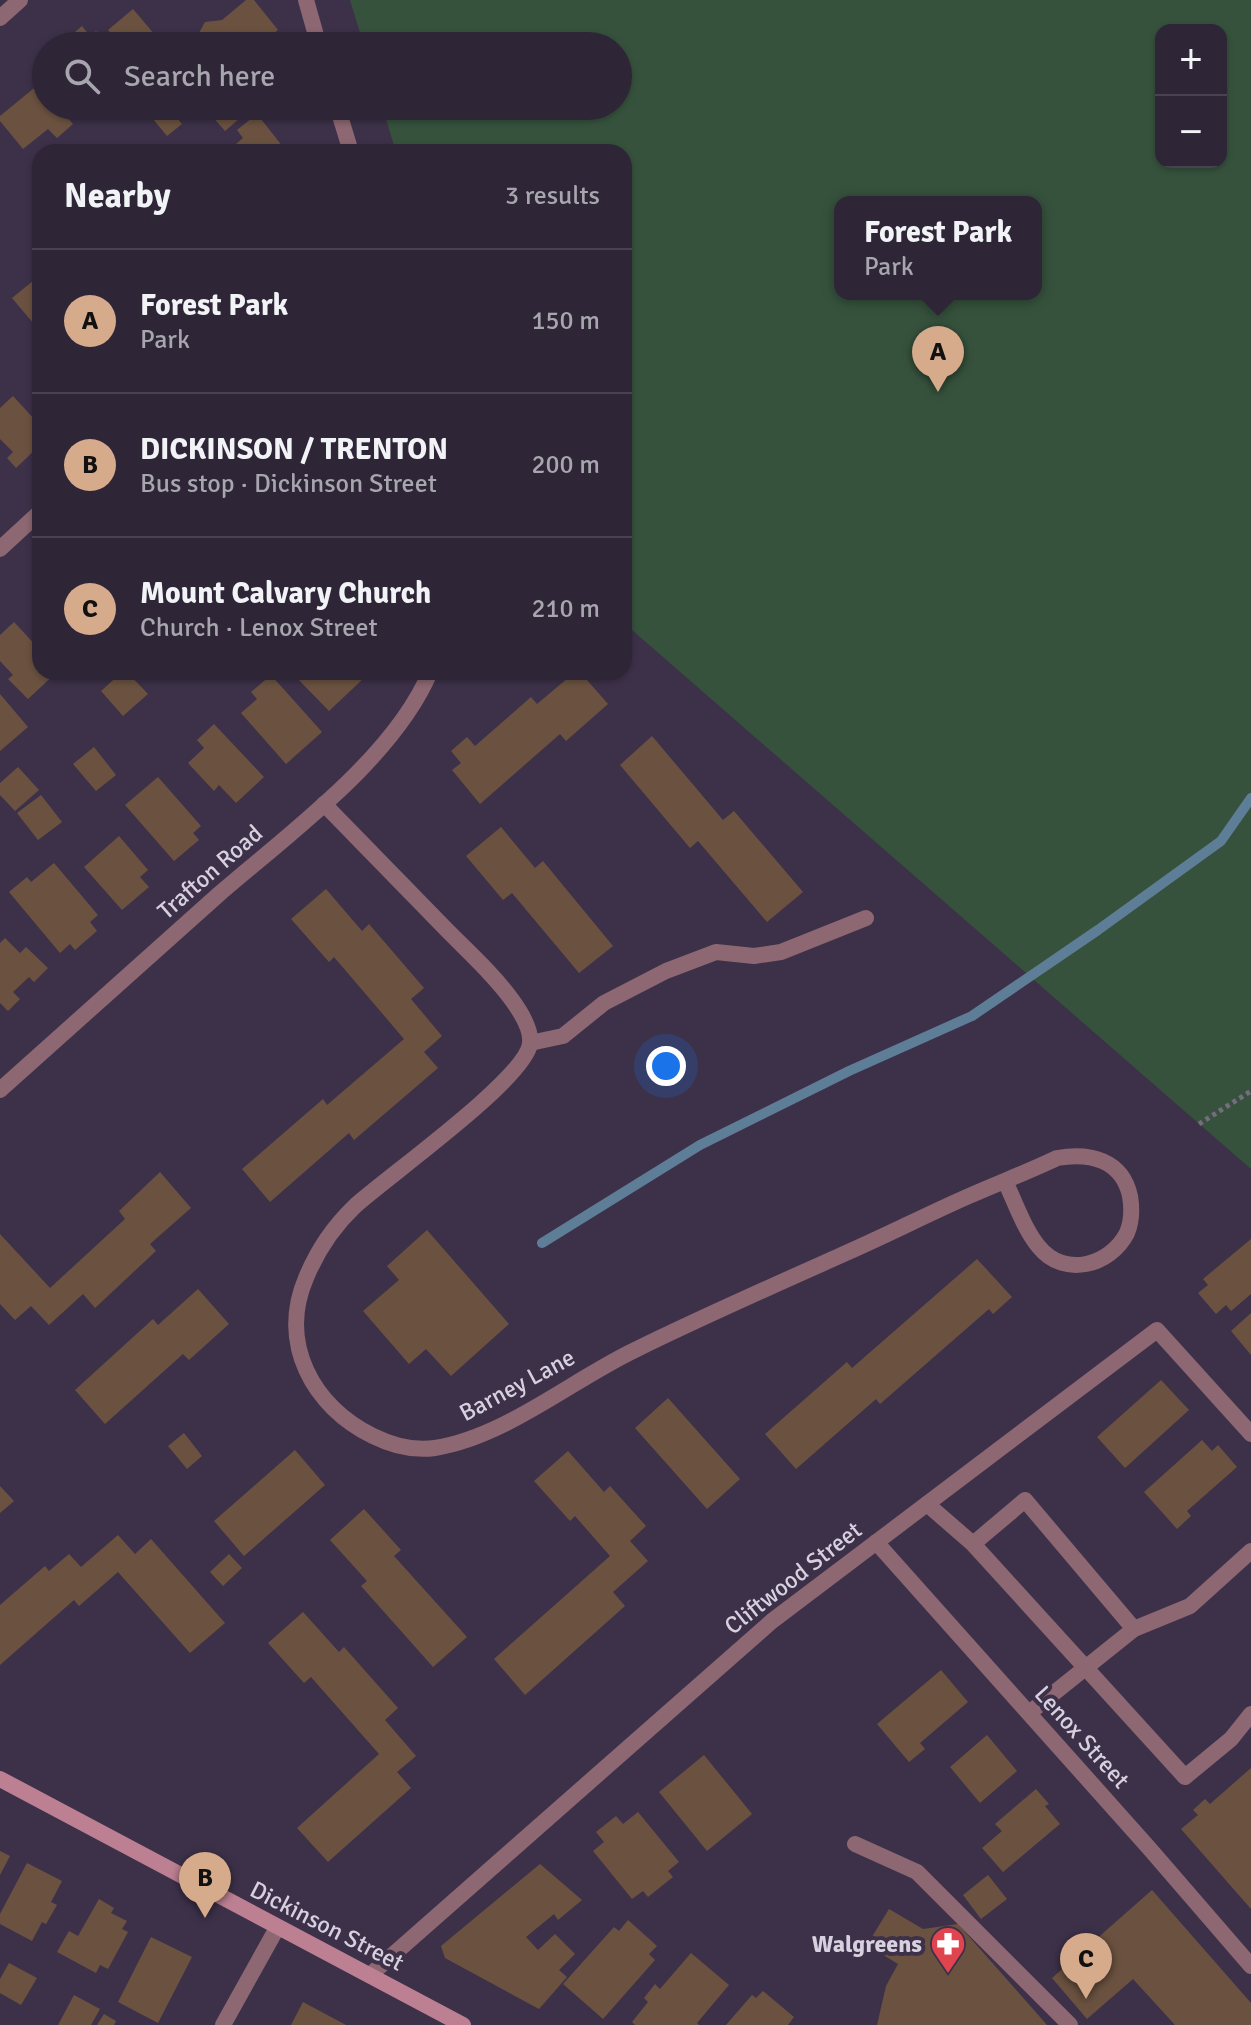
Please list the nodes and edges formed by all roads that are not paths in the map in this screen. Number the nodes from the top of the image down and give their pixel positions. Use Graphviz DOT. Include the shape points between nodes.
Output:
graph roads {
  1 [pos="20,0"];
  2 [pos="306,0"];
  3 [pos="0,18"];
  4 [pos="315,32"];
  5 [pos="341,120"];
  6 [pos="349,144"];
  7 [pos="32,519"];
  8 [pos="0,549"];
  9 [pos="426,680"];
  10 [pos="324,804"];
  11 [pos="866,918"];
  12 [pos="530,1043"];
  13 [pos="0,1090"];
  14 [pos="1005,1181"];
  15 [pos="1251,1434"];
  16 [pos="927,1504"];
  17 [pos="876,1542"];
  18 [pos="973,1544"];
  19 [pos="1251,1551"];
  20 [pos="1134,1629"];
  21 [pos="1084,1669"];
  22 [pos="1029,1713"];
  23 [pos="1251,1714"];
  24 [pos="0,1779"];
  25 [pos="855,1844"];
  26 [pos="277,1928"];
  27 [pos="1251,1966"];
  28 [pos="370,1975"];
  29 [pos="223,2025"];
  30 [pos="463,2025"];
  31 [pos="1070,2025"];
  1 -- 3 [label="street"];
  2 -- 4 [label="street"];
  5 -- 6 [label="street"];
  7 -- 8 [label="street"];
  9 -- 10 [label="street, Trafton Road" via="391,733"];
  10 -- 12 [label="street" via="494,978 521,1014"];
  10 -- 13 [label="street, Trafton Road"];
  11 -- 12 [label="street" via="781,952 716,952 622,992 563,1036"];
  12 -- 14 [label="street, Barney Lane" via="525,1056 480,1104 353,1208 323,1243 304,1282 296,1336 313,1385 336,1413 385,1442 432,1448 476,1436 691,1322"];
  14 -- 14 [label="street, Barney Lane" via="1057,1158 1100,1159 1112,1165 1127,1187 1132,1211 1126,1235 1084,1266 1062,1264 1040,1249"];
  15 -- 16 [label="street, Cliftwood Street" via="1157,1330"];
  16 -- 17 [label="street, Cliftwood Street"];
  16 -- 18 [label="street"];
  17 -- 22 [label="street, Lenox Street"];
  17 -- 28 [label="street, Cliftwood Street" via="772,1621"];
  18 -- 20 [label="street" via="1025,1500"];
  18 -- 21 [label="street"];
  19 -- 20 [label="street" via="1190,1606"];
  20 -- 21 [label="street"];
  21 -- 22 [label="street"];
  21 -- 23 [label="street" via="1185,1777 1231,1739"];
  22 -- 27 [label="street, Lenox Street"];
  24 -- 26 [label="main road, Dickinson Street"];
  25 -- 31 [label="street" via="917,1872"];
  26 -- 28 [label="main road, Dickinson Street"];
  26 -- 29 [label="street"];
  28 -- 30 [label="main road, Dickinson Street"];
}
